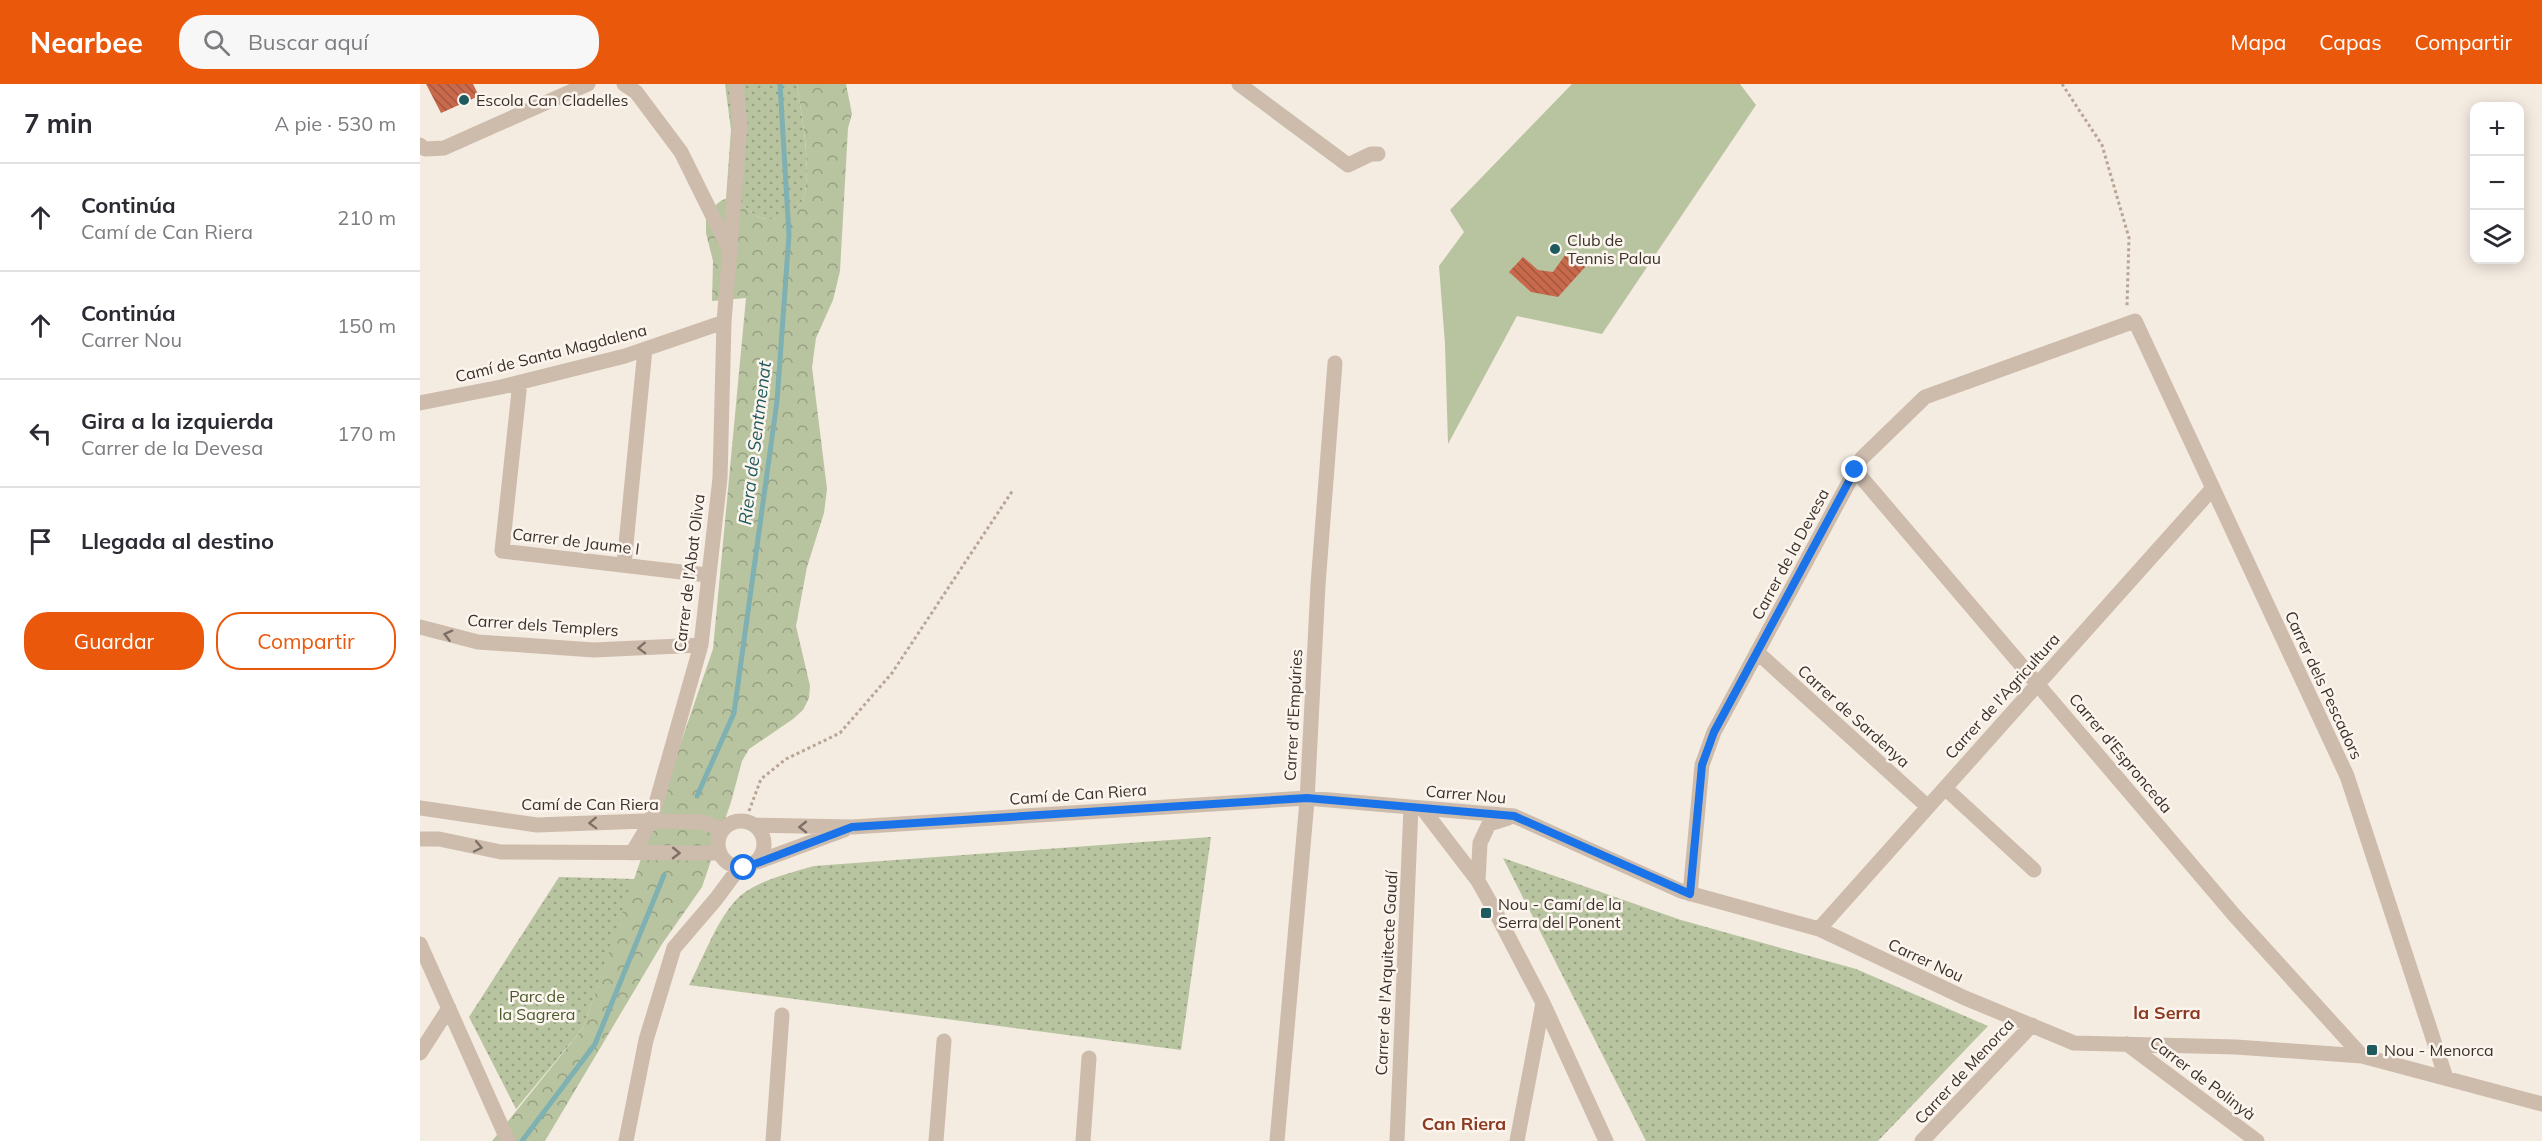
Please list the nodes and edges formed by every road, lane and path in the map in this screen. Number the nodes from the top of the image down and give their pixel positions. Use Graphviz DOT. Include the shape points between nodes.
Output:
graph roads {
  1 [pos="588,84"];
  2 [pos="624,84"];
  3 [pos="736,84"];
  4 [pos="1239,84"];
  5 [pos="2062,84"];
  6 [pos="420,146"];
  7 [pos="1378,154"];
  8 [pos="730,250"];
  9 [pos="724,322"];
  10 [pos="2132,322"];
  11 [pos="645,349"];
  12 [pos="1335,363"];
  13 [pos="520,382"];
  14 [pos="420,403"];
  15 [pos="1855,470"];
  16 [pos="2212,488"];
  17 [pos="1012,490"];
  18 [pos="624,565"];
  19 [pos="707,575"];
  20 [pos="420,627"];
  21 [pos="701,645"];
  22 [pos="1757,652"];
  23 [pos="2038,683"];
  24 [pos="1945,788"];
  25 [pos="1307,798"];
  26 [pos="1417,807"];
  27 [pos="1928,807"];
  28 [pos="420,808"];
  29 [pos="1514,816"];
  30 [pos="651,821"];
  31 [pos="750,823"];
  32 [pos="852,827"];
  33 [pos="723,830"];
  34 [pos="420,839"];
  35 [pos="632,853"];
  36 [pos="720,854"];
  37 [pos="757,862"];
  38 [pos="739,868"];
  39 [pos="2034,870"];
  40 [pos="1478,880"];
  41 [pos="1690,894"];
  42 [pos="1819,929"];
  43 [pos="420,944"];
  44 [pos="1543,1003"];
  45 [pos="449,1008"];
  46 [pos="782,1015"];
  47 [pos="2032,1025"];
  48 [pos="944,1041"];
  49 [pos="2127,1044"];
  50 [pos="420,1053"];
  51 [pos="2362,1056"];
  52 [pos="1089,1058"];
  53 [pos="2446,1078"];
  54 [pos="2542,1104"];
  55 [pos="506,1138"];
  56 [pos="626,1141"];
  57 [pos="773,1141"];
  58 [pos="936,1141"];
  59 [pos="1083,1141"];
  60 [pos="1276,1141"];
  61 [pos="1397,1141"];
  62 [pos="1517,1141"];
  63 [pos="1606,1141"];
  64 [pos="1922,1141"];
  65 [pos="2257,1141"];
  1 -- 6 [label="street" via="444,148"];
  2 -- 8 [label="street" via="636,92 681,152"];
  3 -- 8 [label="street, Carrer de l'Abat Oliva" via="740,125"];
  4 -- 7 [label="street" via="1348,165"];
  5 -- 10 [label="path" via="2102,145 2129,238 2127,308"];
  8 -- 9 [label="street, Carrer de l'Abat Oliva"];
  9 -- 11 [label="street, Camí de Santa Magdalena"];
  9 -- 19 [label="street, Carrer de l'Abat Oliva" via="720,478"];
  10 -- 15 [label="street, Carrer de la Devesa" via="1925,397 1862,458"];
  10 -- 16 [label="street, Carrer dels Pescadors"];
  11 -- 13 [label="street, Camí de Santa Magdalena"];
  11 -- 18 [label="street"];
  12 -- 25 [label="street, Carrer d'Empúries"];
  13 -- 14 [label="street, Camí de Santa Magdalena"];
  13 -- 18 [label="street, Carrer de Jaume I" via="502,551"];
  15 -- 22 [label="street, Carrer de la Devesa"];
  15 -- 23 [label="street, Carrer d'Espronceda"];
  16 -- 23 [label="street, Carrer de l'Agricultura"];
  16 -- 53 [label="street, Carrer dels Pescadors" via="2347,776"];
  17 -- 31 [label="path" via="892,673 840,734 786,759 760,779"];
  18 -- 19 [label="street, Carrer de Jaume I"];
  19 -- 21 [label="street, Carrer de l'Abat Oliva"];
  21 -- 20 [label="street, Carrer dels Templers, one-way" via="583,649 478,642"];
  21 -- 30 [label="street, Carrer de l'Abat Oliva"];
  22 -- 27 [label="street, Carrer de Sardenya"];
  22 -- 41 [label="street, Carrer de la Devesa" via="1714,732 1702,765"];
  23 -- 24 [label="street, Carrer de l'Agricultura"];
  23 -- 51 [label="street, Carrer d'Espronceda" via="2228,907"];
  24 -- 27 [label="street, Carrer de l'Agricultura"];
  24 -- 39 [label="street"];
  25 -- 26 [label="street, Carrer Nou"];
  25 -- 32 [label="street, Camí de Can Riera"];
  25 -- 60 [label="street, Carrer d'Empúries"];
  26 -- 29 [label="street, Carrer Nou"];
  26 -- 40 [label="street"];
  26 -- 61 [label="street, Carrer de l'Arquitecte Gaudí"];
  27 -- 42 [label="street, Carrer de l'Agricultura"];
  30 -- 28 [label="street, Camí de Can Riera, one-way" via="537,825"];
  29 -- 40 [label="street" via="1489,825 1480,843"];
  29 -- 41 [label="street, Carrer Nou"];
  30 -- 33 [label="street, Camí de Can Riera" via="703,822"];
  30 -- 35 [label="street, Carrer de l'Abat Oliva"];
  32 -- 31 [label="street, Camí de Can Riera, one-way"];
  31 -- 33 [label="street" via="729,824"];
  31 -- 37 [label="street" via="765,843"];
  32 -- 37 [label="street, Camí de Can Riera"];
  33 -- 36 [label="street" via="718,841"];
  34 -- 35 [label="street, one-way" via="439,838 501,852"];
  35 -- 36 [label="street, one-way"];
  36 -- 38 [label="street"];
  37 -- 38 [label="street"];
  38 -- 56 [label="street" via="674,948 646,1040"];
  40 -- 44 [label="street"];
  41 -- 42 [label="street, Carrer Nou"];
  42 -- 47 [label="street, Carrer Nou"];
  43 -- 45 [label="street"];
  44 -- 62 [label="street"];
  44 -- 63 [label="street"];
  45 -- 50 [label="street"];
  45 -- 55 [label="street"];
  46 -- 57 [label="street"];
  47 -- 49 [label="street, Carrer Nou" via="2074,1043"];
  47 -- 64 [label="street, Carrer de Menorca"];
  48 -- 58 [label="street"];
  49 -- 51 [label="street, Carrer Nou"];
  49 -- 65 [label="street, Carrer de Polinyà"];
  51 -- 53 [label="street, Carrer Nou"];
  52 -- 59 [label="street"];
  53 -- 54 [label="street, Carrer Nou"];
}
